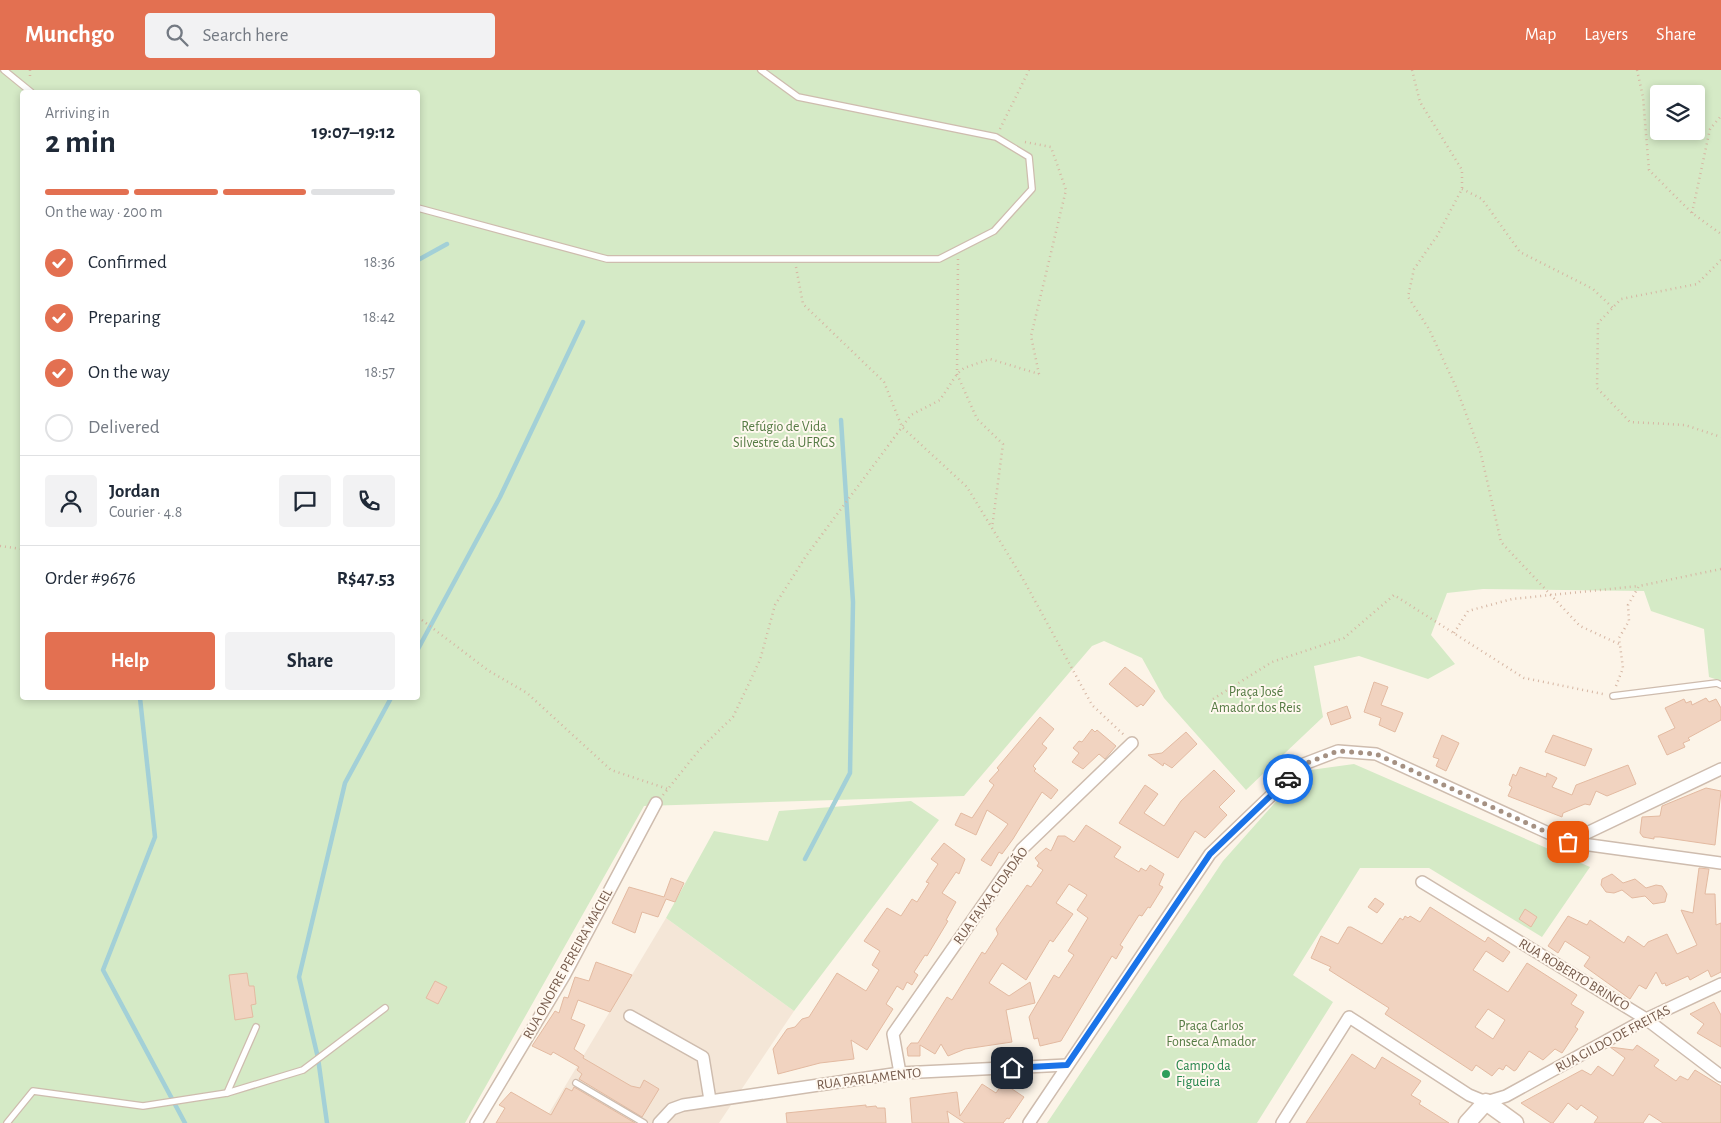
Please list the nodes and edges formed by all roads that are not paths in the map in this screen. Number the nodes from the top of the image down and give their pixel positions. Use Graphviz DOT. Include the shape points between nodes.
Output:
graph roads {
  1 [pos="4,70"];
  2 [pos="761,70"];
  3 [pos="29,90"];
  4 [pos="420,209"];
  5 [pos="1721,685"];
  6 [pos="1613,696"];
  7 [pos="1132,743"];
  8 [pos="1721,769"];
  9 [pos="656,803"];
  10 [pos="1568,842"];
  11 [pos="1721,863"];
  12 [pos="1422,882"];
  13 [pos="1721,984"];
  14 [pos="385,1008"];
  15 [pos="630,1016"];
  16 [pos="1646,1019"];
  17 [pos="256,1027"];
  18 [pos="1067,1065"];
  19 [pos="900,1073"];
  20 [pos="1721,1076"];
  21 [pos="576,1082"];
  22 [pos="227,1093"];
  23 [pos="1506,1096"];
  24 [pos="710,1100"];
  25 [pos="1478,1115"];
  26 [pos="1498,1118"];
  27 [pos="7,1123"];
  28 [pos="476,1123"];
  29 [pos="644,1123"];
  30 [pos="659,1123"];
  31 [pos="1029,1123"];
  32 [pos="1282,1123"];
  33 [pos="1515,1123"];
  1 -- 3 [label="lane"];
  2 -- 4 [label="lane" via="798,97 996,137 1029,157 1032,189 994,231 939,259 607,259"];
  5 -- 6 [label="lane"];
  7 -- 19 [label="street, RUA FAIXA CIDADÃO" via="1022,849 893,1034"];
  8 -- 10 [label="street"];
  9 -- 28 [label="street, RUA ONOFRE PEREIRA MACIEL" via="564,976"];
  10 -- 11 [label="street"];
  10 -- 18 [label="street" via="1376,754 1338,751 1304,764 1210,854"];
  12 -- 16 [label="street, RUA ROBERTO BRINCO"];
  13 -- 16 [label="street, RUA GILDO DE FREITAS"];
  14 -- 22 [label="lane" via="303,1070"];
  15 -- 24 [label="street" via="703,1057"];
  16 -- 20 [label="street, RUA ROBERTO BRINCO"];
  16 -- 23 [label="street, RUA GILDO DE FREITAS"];
  17 -- 22 [label="lane"];
  18 -- 19 [label="street, RUA PARLAMENTO"];
  18 -- 31 [label="street"];
  19 -- 24 [label="street, RUA PARLAMENTO"];
  21 -- 29 [label="lane"];
  22 -- 27 [label="lane" via="143,1106 33,1091"];
  23 -- 25 [label="street, RUA GILDO DE FREITAS"];
  23 -- 26 [label="street"];
  24 -- 30 [label="street, RUA PARLAMENTO" via="672,1108"];
  25 -- 26 [label="street"];
  25 -- 32 [label="street" via="1470,1095 1349,1017"];
  26 -- 33 [label="street"];
}
